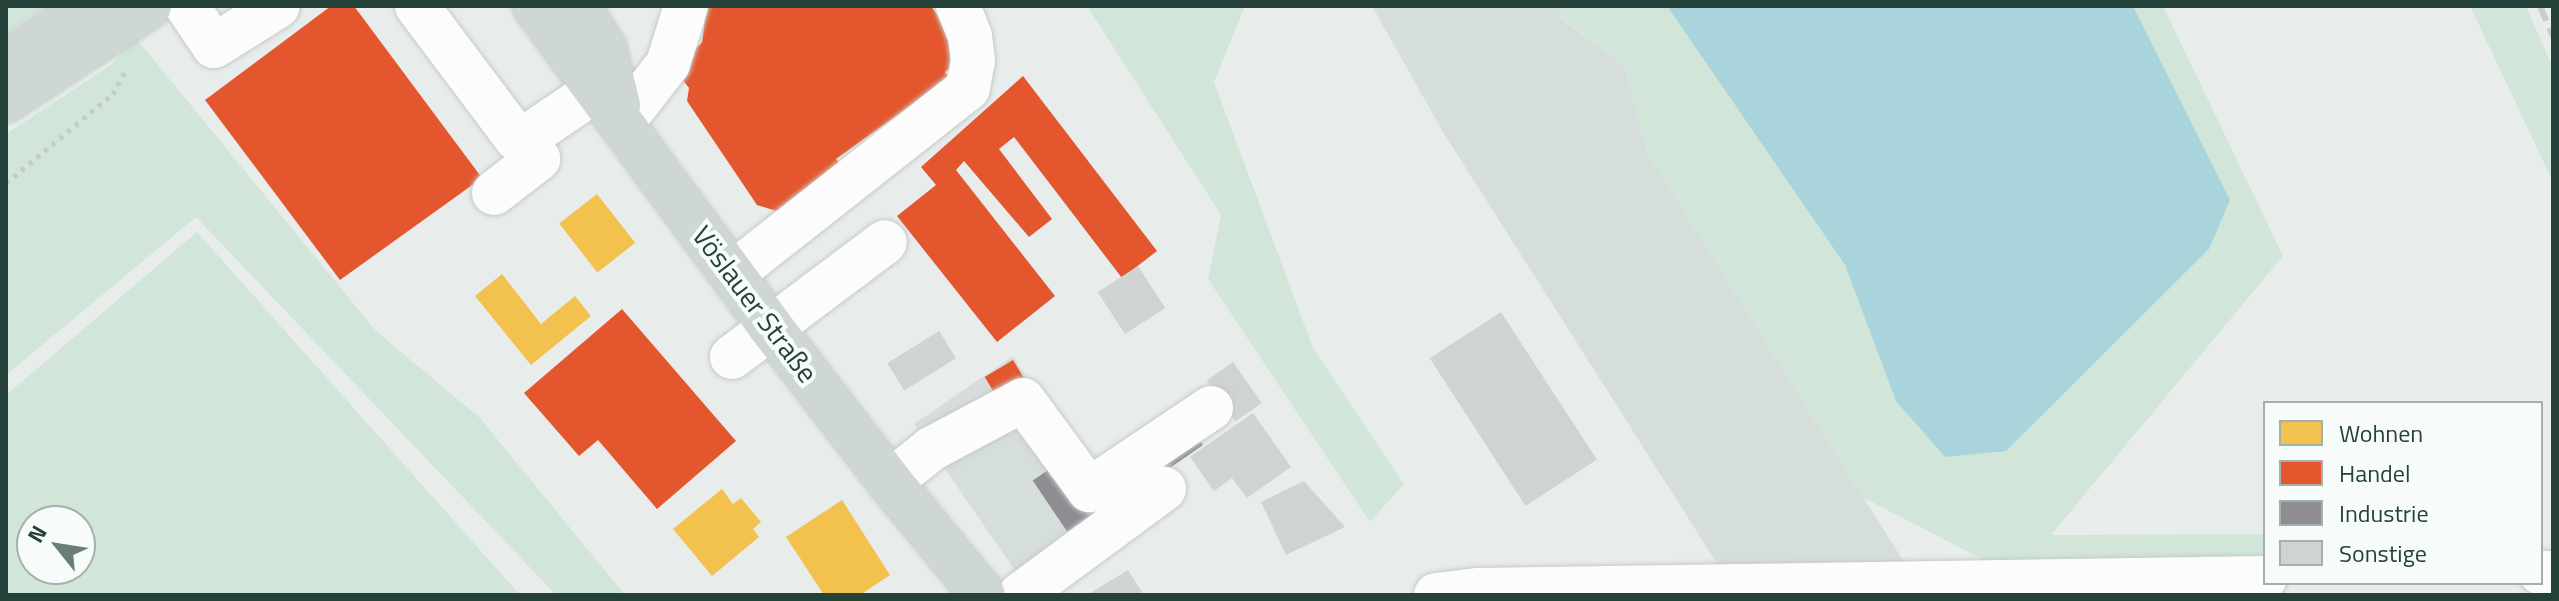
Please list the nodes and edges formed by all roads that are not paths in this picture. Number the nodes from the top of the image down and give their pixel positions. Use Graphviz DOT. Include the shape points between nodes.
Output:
graph roads {
  1 [pos="88,6"];
  2 [pos="187,6"];
  3 [pos="278,6"];
  4 [pos="417,6"];
  5 [pos="535,6"];
  6 [pos="577,6"];
  7 [pos="686,6"];
  8 [pos="958,6"];
  9 [pos="145,9"];
  10 [pos="6,64"];
  11 [pos="6,100"];
  12 [pos="609,107"];
  13 [pos="524,139"];
  14 [pos="494,193"];
  15 [pos="885,242"];
  16 [pos="732,274"];
  17 [pos="770,326"];
  18 [pos="732,357"];
  19 [pos="1211,408"];
  20 [pos="890,482"];
  21 [pos="1164,489"];
  22 [pos="2263,578"];
  23 [pos="983,595"];
  24 [pos="1020,595"];
  25 [pos="1436,595"];
  1 -- 10 [label="main road"];
  2 -- 3 [label="street" via="214,46"];
  4 -- 13 [label="street" via="516,138"];
  5 -- 12 [label="main road, Vöslauer Straße"];
  6 -- 12 [label="main road" via="604,48"];
  7 -- 12 [label="street" via="668,64"];
  8 -- 16 [label="street" via="970,36 968,88"];
  9 -- 11 [label="main road"];
  12 -- 13 [label="street"];
  12 -- 16 [label="main road, Vöslauer Straße"];
  13 -- 14 [label="street" via="538,159"];
  15 -- 17 [label="street"];
  16 -- 17 [label="main road, Vöslauer Straße"];
  17 -- 18 [label="street"];
  17 -- 20 [label="main road, Vöslauer Straße"];
  19 -- 20 [label="street" via="1089,490 1023,400 931,449"];
  20 -- 23 [label="main road, Vöslauer Straße"];
  21 -- 24 [label="street"];
  22 -- 25 [label="street" via="1478,590"];
}
